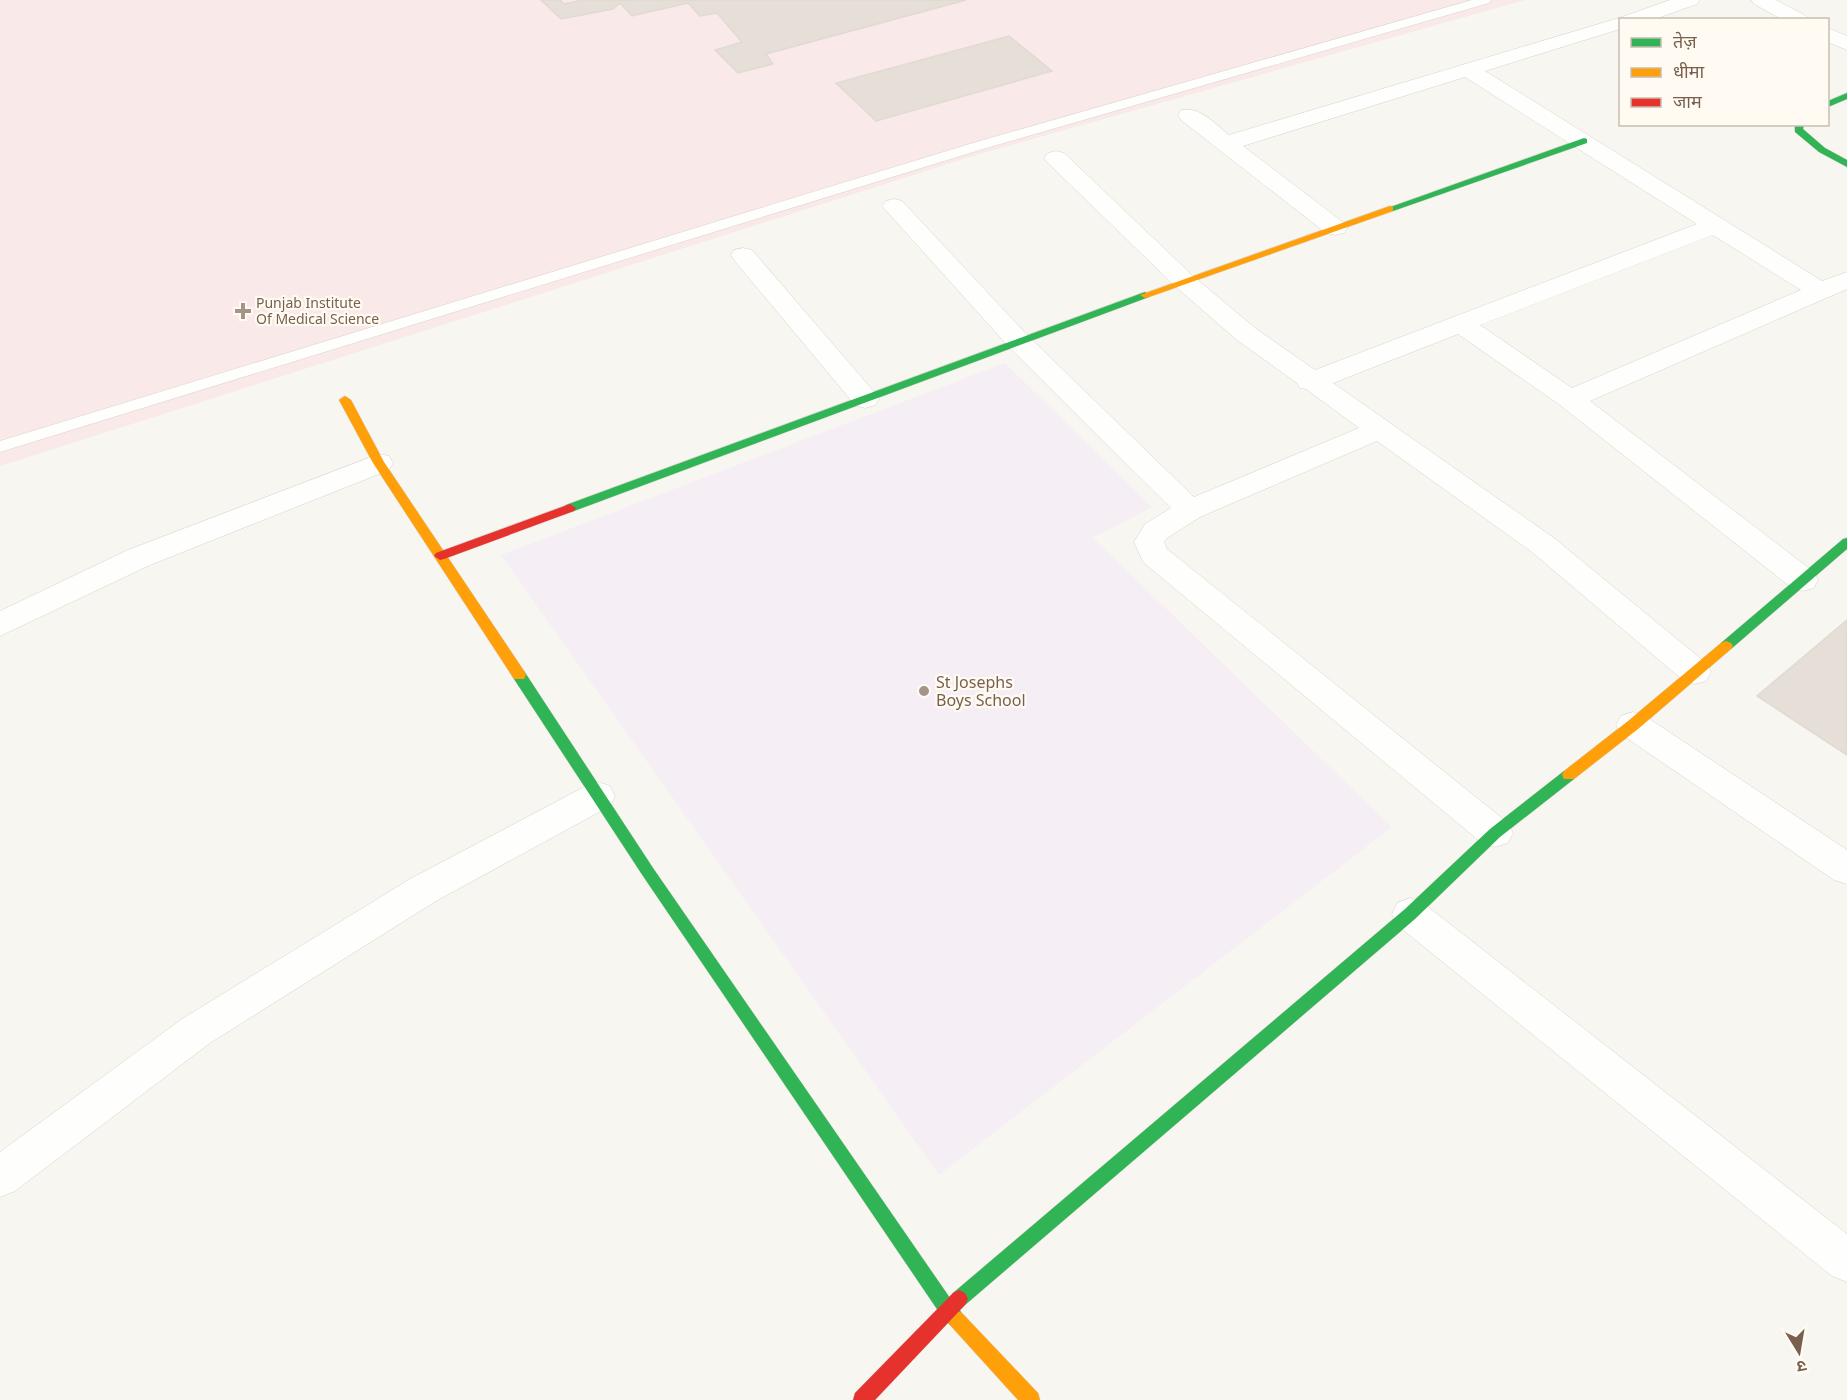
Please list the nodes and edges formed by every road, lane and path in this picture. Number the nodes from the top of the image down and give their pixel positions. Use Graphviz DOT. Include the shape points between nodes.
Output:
graph roads {
  1 [pos="1485,0"];
  2 [pos="1690,0"];
  3 [pos="1761,0"];
  4 [pos="1636,18"];
  5 [pos="1795,18"];
  6 [pos="1614,30"];
  7 [pos="1829,35"];
  8 [pos="1847,44"];
  9 [pos="1468,70"];
  10 [pos="1847,96"];
  11 [pos="1829,103"];
  12 [pos="1189,115"];
  13 [pos="1795,126"];
  14 [pos="1584,141"];
  15 [pos="1224,144"];
  16 [pos="1056,158"];
  17 [pos="1847,164"];
  18 [pos="894,206"];
  19 [pos="1716,225"];
  20 [pos="1335,228"];
  21 [pos="743,255"];
  22 [pos="1847,280"];
  23 [pos="1184,281"];
  24 [pos="1820,291"];
  25 [pos="1461,324"];
  26 [pos="1019,342"];
  27 [pos="1310,382"];
  28 [pos="865,399"];
  29 [pos="1570,399"];
  30 [pos="345,400"];
  31 [pos="1378,430"];
  32 [pos="0,447"];
  33 [pos="379,463"];
  34 [pos="1190,510"];
  35 [pos="1847,542"];
  36 [pos="440,556"];
  37 [pos="1803,580"];
  38 [pos="0,625"];
  39 [pos="1695,672"];
  40 [pos="1633,725"];
  41 [pos="598,796"];
  42 [pos="1495,833"];
  43 [pos="1847,869"];
  44 [pos="1410,914"];
  45 [pos="0,1177"];
  46 [pos="1847,1261"];
  47 [pos="947,1309"];
  48 [pos="862,1400"];
  49 [pos="1031,1400"];
  1 -- 32 [label="lane" via="978,146"];
  2 -- 4 [label="street"];
  3 -- 5 [label="street"];
  6 -- 9 [label="street"];
  7 -- 8 [label="street"];
  9 -- 14 [label="street"];
  9 -- 15 [label="street"];
  10 -- 11 [label="street"];
  12 -- 15 [label="street"];
  13 -- 17 [label="street" via="1822,150"];
  14 -- 19 [label="street"];
  14 -- 20 [label="street"];
  15 -- 20 [label="street"];
  16 -- 23 [label="street"];
  18 -- 26 [label="street"];
  19 -- 24 [label="street"];
  19 -- 25 [label="street"];
  20 -- 23 [label="street"];
  21 -- 28 [label="street"];
  22 -- 24 [label="street"];
  23 -- 26 [label="street"];
  23 -- 27 [label="street"];
  24 -- 29 [label="street"];
  25 -- 27 [label="street"];
  25 -- 29 [label="street"];
  26 -- 28 [label="street"];
  26 -- 34 [label="street"];
  27 -- 31 [label="street"];
  28 -- 36 [label="street"];
  29 -- 37 [label="street"];
  30 -- 33 [label="street"];
  31 -- 34 [label="street"];
  31 -- 39 [label="street" via="1543,545"];
  33 -- 36 [label="street"];
  33 -- 38 [label="street" via="179,542"];
  34 -- 42 [label="street" via="1156,531 1149,542 1154,555"];
  35 -- 37 [label="street"];
  36 -- 41 [label="street"];
  37 -- 39 [label="street"];
  39 -- 40 [label="street"];
  40 -- 42 [label="street"];
  40 -- 43 [label="street"];
  41 -- 45 [label="street" via="423,890 196,1031"];
  41 -- 47 [label="street"];
  42 -- 44 [label="street"];
  44 -- 46 [label="street"];
  44 -- 47 [label="street"];
  47 -- 48 [label="street"];
  47 -- 49 [label="street"];
}
